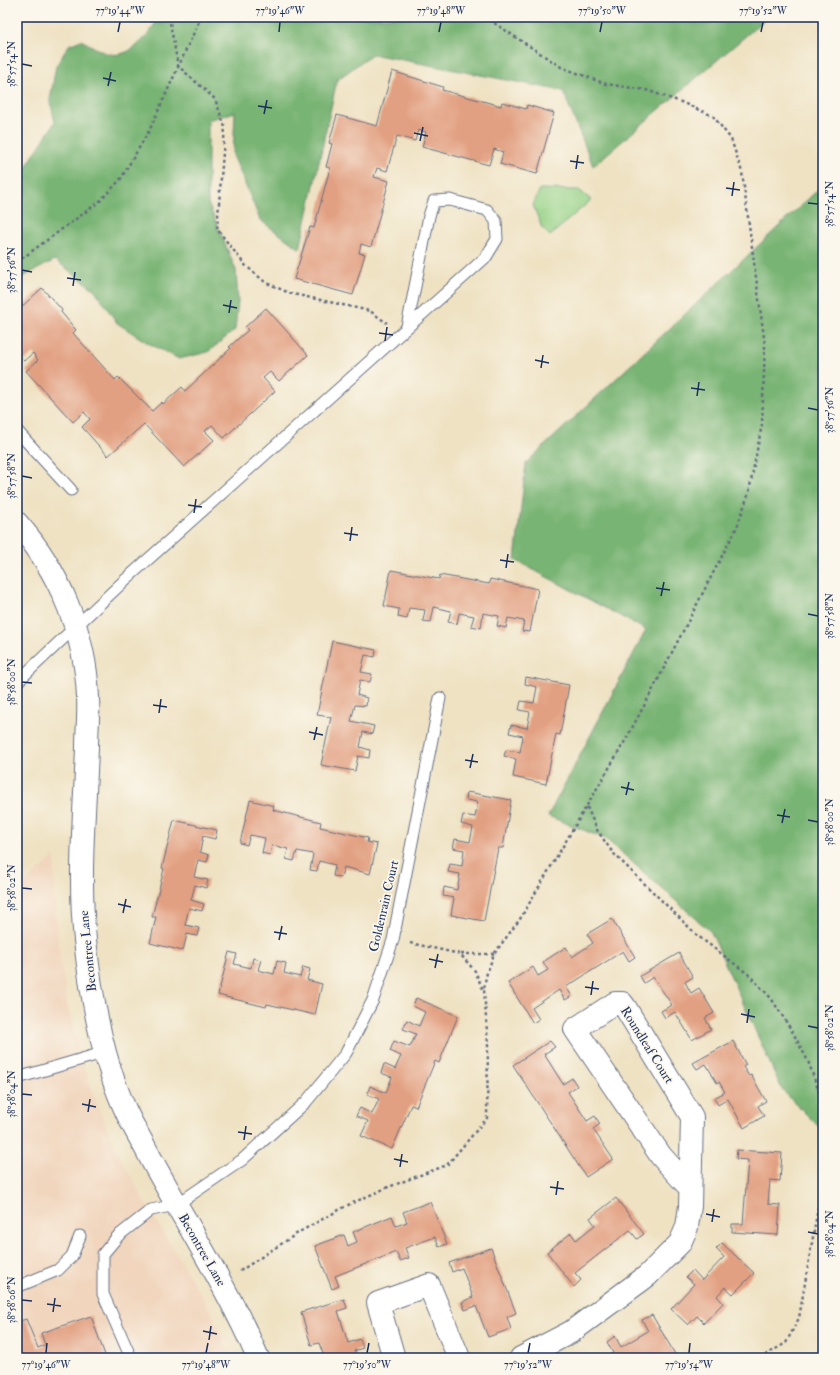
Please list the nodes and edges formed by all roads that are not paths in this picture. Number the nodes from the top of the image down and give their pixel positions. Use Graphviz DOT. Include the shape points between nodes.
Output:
graph roads {
  1 [pos="404,329"];
  2 [pos="17,431"];
  3 [pos="71,490"];
  4 [pos="17,523"];
  5 [pos="76,626"];
  6 [pos="17,682"];
  7 [pos="440,698"];
  8 [pos="106,1052"];
  9 [pos="21,1077"];
  10 [pos="690,1188"];
  11 [pos="176,1205"];
  12 [pos="80,1236"];
  13 [pos="17,1287"];
  14 [pos="131,1358"];
  15 [pos="258,1358"];
  16 [pos="394,1358"];
  17 [pos="459,1358"];
  18 [pos="521,1358"];
  1 -- 1 [label="lane" via="486,257 497,239 496,221 487,210 450,200 434,201"];
  1 -- 5 [label="lane"];
  2 -- 3 [label="lane"];
  4 -- 5 [label="street, Becontree Lane" via="52,572"];
  5 -- 6 [label="lane"];
  5 -- 8 [label="street, Becontree Lane" via="85,664 88,699 83,879 85,938 93,997"];
  7 -- 11 [label="lane, Goldenrain Court" via="393,940 373,1000 346,1053 311,1096 242,1160"];
  8 -- 9 [label="lane"];
  8 -- 11 [label="street, Becontree Lane" via="125,1108"];
  10 -- 10 [label="street, Roundleaf Court" via="692,1117 626,1007 622,1003 616,1003 575,1029 661,1156"];
  10 -- 18 [label="street, Roundleaf Court" via="687,1227 680,1243 647,1276 577,1327"];
  11 -- 14 [label="lane" via="151,1210 118,1236 103,1254 103,1294"];
  11 -- 15 [label="street, Becontree Lane" via="222,1284"];
  12 -- 13 [label="lane" via="72,1256 58,1270"];
  16 -- 17 [label="street" via="378,1303 428,1285"];
}
